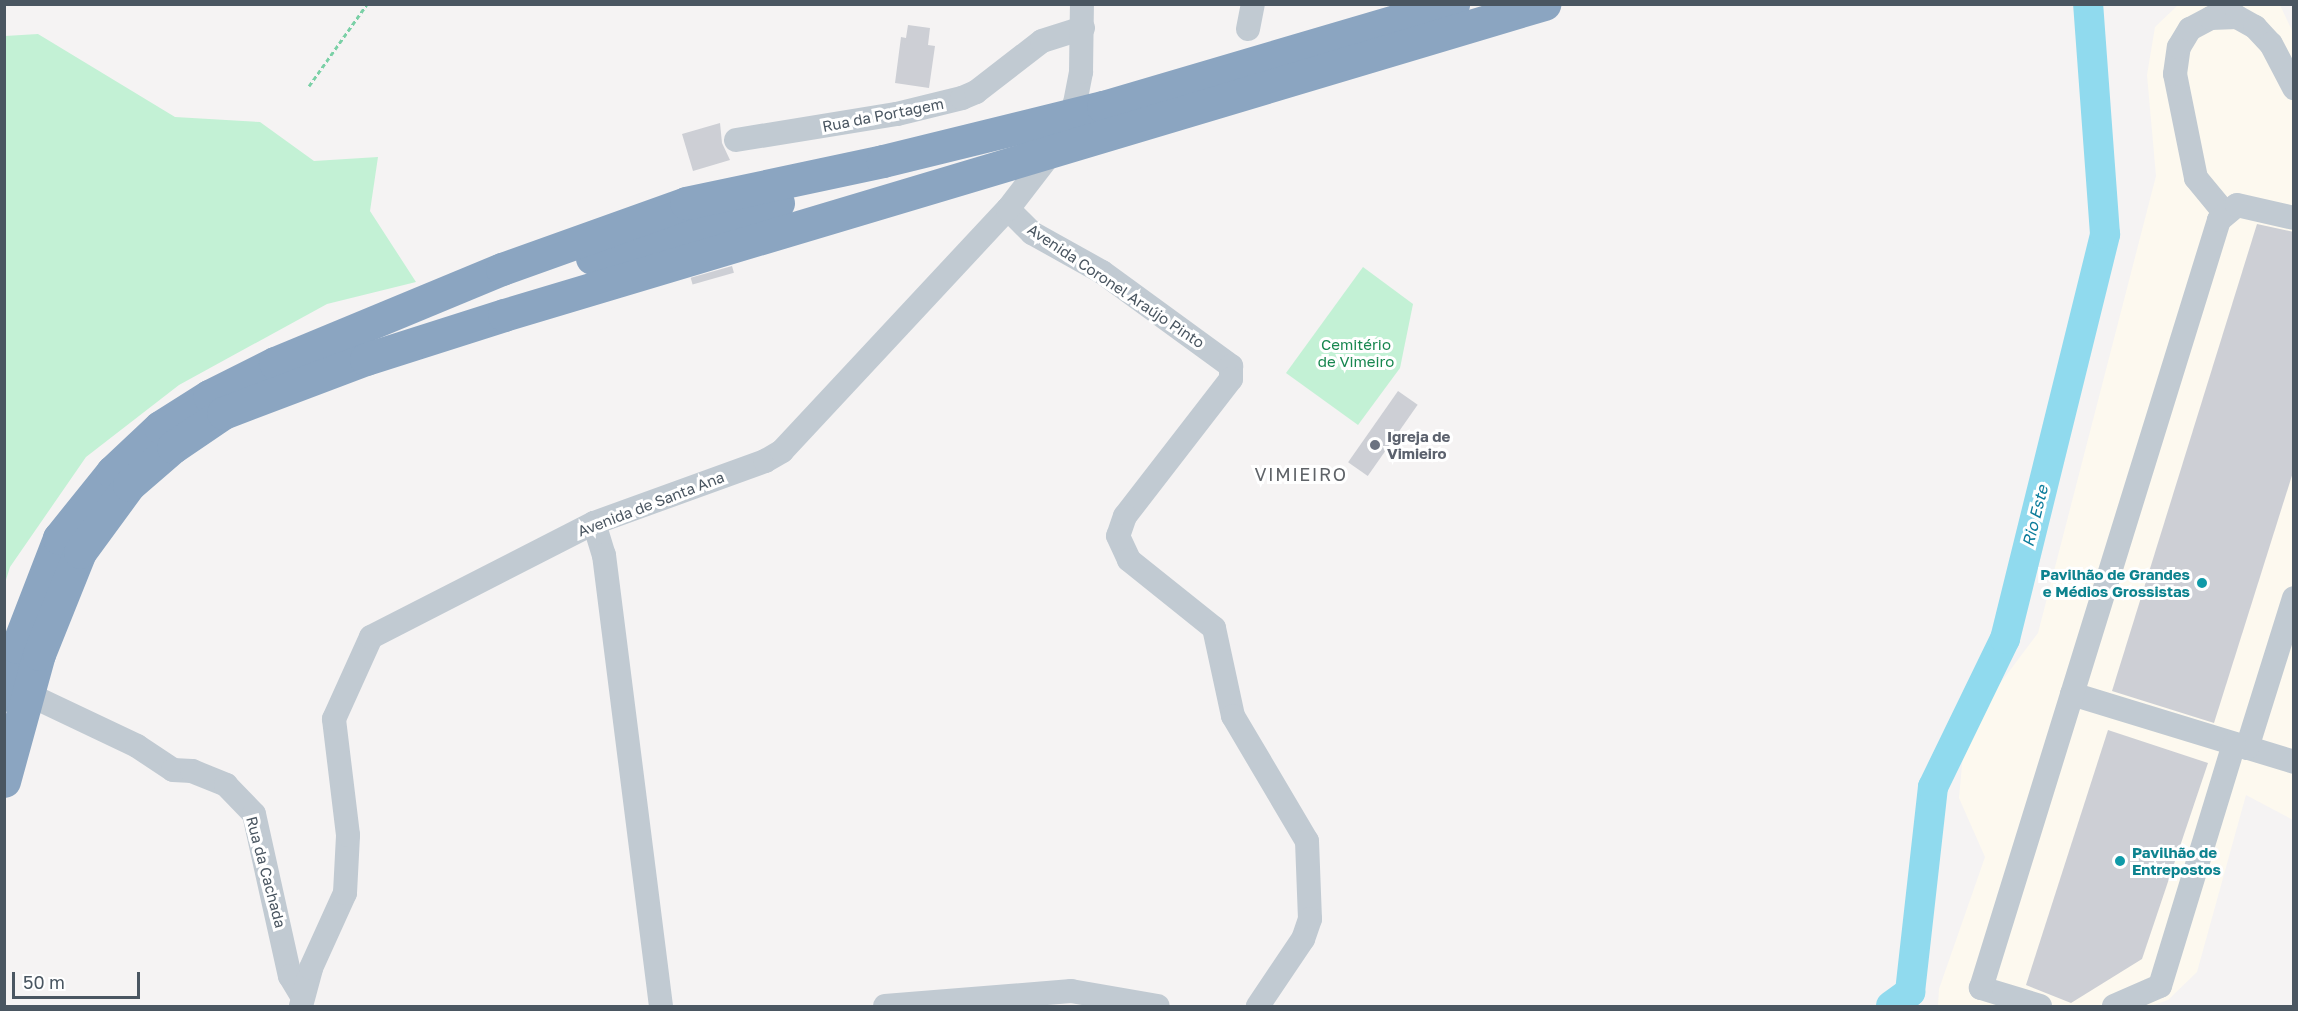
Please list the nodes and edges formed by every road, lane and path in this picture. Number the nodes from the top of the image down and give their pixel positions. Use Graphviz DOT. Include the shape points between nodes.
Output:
graph roads {
  1 [pos="367,4"];
  2 [pos="1082,4"];
  3 [pos="1253,4"];
  4 [pos="1453,4"];
  5 [pos="1544,4"];
  6 [pos="1083,28"];
  7 [pos="1248,29"];
  8 [pos="309,86"];
  9 [pos="2294,88"];
  10 [pos="735,140"];
  11 [pos="1013,202"];
  12 [pos="2224,212"];
  13 [pos="2294,218"];
  14 [pos="594,523"];
  15 [pos="2294,598"];
  16 [pos="4,682"];
  17 [pos="2072,694"];
  18 [pos="4,695"];
  19 [pos="2241,746"];
  20 [pos="2292,755"];
  21 [pos="4,781"];
  22 [pos="301,1000"];
  23 [pos="661,1006"];
  24 [pos="885,1006"];
  25 [pos="1158,1006"];
  26 [pos="1258,1006"];
  27 [pos="2040,1006"];
  28 [pos="2114,1006"];
  1 -- 8 [label="path"];
  2 -- 6 [label="street, Avenida de Santa Ana"];
  3 -- 7 [label="street"];
  4 -- 18 [label="highway" via="1103,107 687,203 502,268 275,363 209,396 160,427 112,472 58,538 17,647"];
  5 -- 21 [label="highway" via="504,315 334,370 223,413 173,447 129,485 80,552 39,654"];
  6 -- 10 [label="street, Rua da Portagem" via="1042,41 976,92 951,102"];
  6 -- 11 [label="street, Avenida de Santa Ana" via="1075,103 1058,144"];
  9 -- 12 [label="street" via="2271,44 2255,27 2237,17 2211,18 2190,29 2179,47 2175,74 2196,178"];
  11 -- 14 [label="street, Avenida de Santa Ana" via="782,451 765,461"];
  11 -- 26 [label="street, Avenida Coronel Araújo Pinto" via="1032,232 1102,272 1231,366 1232,379 1125,516 1118,536 1129,560 1214,628 1233,716 1307,841 1310,920 1303,939"];
  12 -- 13 [label="street" via="2237,205 2250,205"];
  12 -- 17 [label="street"];
  14 -- 22 [label="street, Avenida de Santa Ana" via="371,637 334,719 348,835 345,894"];
  14 -- 23 [label="street" via="604,555"];
  15 -- 19 [label="street"];
  16 -- 22 [label="street, Rua da Cachada" via="138,746 173,770 192,771 226,785 254,814 290,976"];
  17 -- 19 [label="street"];
  17 -- 27 [label="street" via="1981,988"];
  19 -- 20 [label="street"];
  19 -- 28 [label="street" via="2160,986"];
  24 -- 25 [label="street" via="1071,992"];
}
